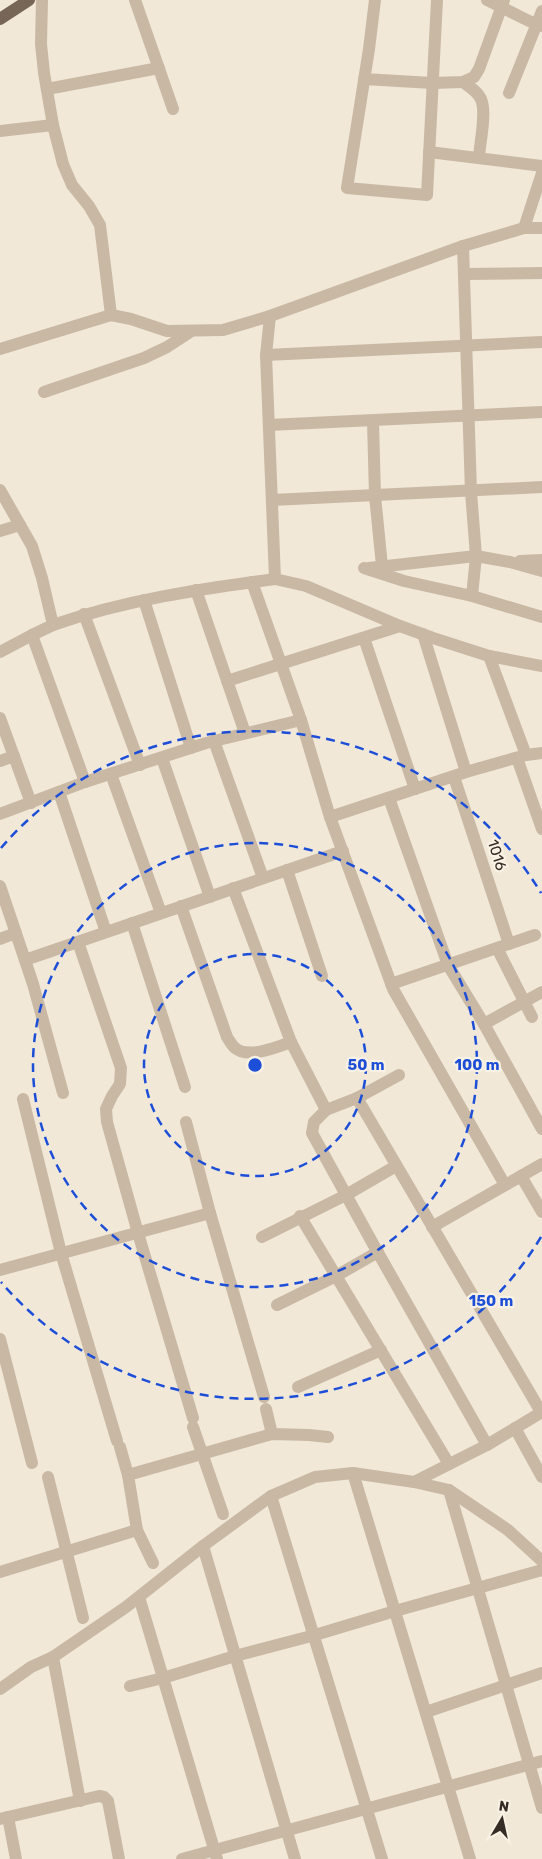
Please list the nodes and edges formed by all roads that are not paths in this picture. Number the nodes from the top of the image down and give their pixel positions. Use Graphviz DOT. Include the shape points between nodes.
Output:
graph roads {
  1 [pos="29,0"];
  2 [pos="42,0"];
  3 [pos="135,0"];
  4 [pos="375,0"];
  5 [pos="437,0"];
  6 [pos="487,0"];
  7 [pos="502,4"];
  8 [pos="542,11"];
  9 [pos="0,20"];
  10 [pos="539,25"];
  11 [pos="159,68"];
  12 [pos="364,79"];
  13 [pos="463,82"];
  14 [pos="432,83"];
  15 [pos="47,89"];
  16 [pos="509,92"];
  17 [pos="173,109"];
  18 [pos="53,125"];
  19 [pos="0,131"];
  20 [pos="429,152"];
  21 [pos="479,157"];
  22 [pos="542,166"];
  23 [pos="542,174"];
  24 [pos="524,228"];
  25 [pos="542,228"];
  26 [pos="463,246"];
  27 [pos="542,273"];
  28 [pos="465,274"];
  29 [pos="111,315"];
  30 [pos="270,316"];
  31 [pos="190,332"];
  32 [pos="542,342"];
  33 [pos="467,346"];
  34 [pos="0,349"];
  35 [pos="266,355"];
  36 [pos="44,392"];
  37 [pos="542,412"];
  38 [pos="468,416"];
  39 [pos="373,421"];
  40 [pos="269,425"];
  41 [pos="542,487"];
  42 [pos="0,490"];
  43 [pos="471,492"];
  44 [pos="376,496"];
  45 [pos="272,500"];
  46 [pos="20,525"];
  47 [pos="0,531"];
  48 [pos="476,556"];
  49 [pos="542,560"];
  50 [pos="510,562"];
  51 [pos="382,566"];
  52 [pos="542,571"];
  53 [pos="275,579"];
  54 [pos="252,582"];
  55 [pos="196,590"];
  56 [pos="472,596"];
  57 [pos="144,600"];
  58 [pos="84,614"];
  59 [pos="542,617"];
  60 [pos="53,624"];
  61 [pos="400,626"];
  62 [pos="423,634"];
  63 [pos="32,635"];
  64 [pos="364,638"];
  65 [pos="0,652"];
  66 [pos="489,656"];
  67 [pos="281,664"];
  68 [pos="542,666"];
  69 [pos="227,680"];
  70 [pos="0,718"];
  71 [pos="301,720"];
  72 [pos="245,733"];
  73 [pos="214,741"];
  74 [pos="191,748"];
  75 [pos="542,753"];
  76 [pos="14,756"];
  77 [pos="521,757"];
  78 [pos="162,758"];
  79 [pos="0,761"];
  80 [pos="140,765"];
  81 [pos="111,774"];
  82 [pos="460,774"];
  83 [pos="85,782"];
  84 [pos="415,789"];
  85 [pos="59,792"];
  86 [pos="389,798"];
  87 [pos="31,803"];
  88 [pos="0,814"];
  89 [pos="330,817"];
  90 [pos="542,829"];
  91 [pos="343,851"];
  92 [pos="287,870"];
  93 [pos="263,878"];
  94 [pos="0,886"];
  95 [pos="233,888"];
  96 [pos="210,896"];
  97 [pos="181,906"];
  98 [pos="161,913"];
  99 [pos="132,923"];
  100 [pos="106,932"];
  101 [pos="16,934"];
  102 [pos="535,935"];
  103 [pos="0,939"];
  104 [pos="78,942"];
  105 [pos="503,946"];
  106 [pos="25,960"];
  107 [pos="448,965"];
  108 [pos="322,976"];
  109 [pos="391,984"];
  110 [pos="542,992"];
  111 [pos="524,1002"];
  112 [pos="532,1017"];
  113 [pos="484,1024"];
  114 [pos="291,1042"];
  115 [pos="399,1076"];
  116 [pos="185,1088"];
  117 [pos="63,1093"];
  118 [pos="356,1098"];
  119 [pos="23,1099"];
  120 [pos="326,1110"];
  121 [pos="186,1122"];
  122 [pos="542,1129"];
  123 [pos="542,1164"];
  124 [pos="396,1166"];
  125 [pos="521,1176"];
  126 [pos="505,1186"];
  127 [pos="346,1195"];
  128 [pos="542,1212"];
  129 [pos="210,1213"];
  130 [pos="300,1216"];
  131 [pos="432,1227"];
  132 [pos="138,1232"];
  133 [pos="262,1237"];
  134 [pos="378,1252"];
  135 [pos="61,1253"];
  136 [pos="0,1270"];
  137 [pos="336,1276"];
  138 [pos="277,1305"];
  139 [pos="0,1339"];
  140 [pos="381,1350"];
  141 [pos="298,1387"];
  142 [pos="541,1412"];
  143 [pos="515,1428"];
  144 [pos="272,1434"];
  145 [pos="328,1437"];
  146 [pos="487,1445"];
  147 [pos="202,1454"];
  148 [pos="32,1463"];
  149 [pos="449,1464"];
  150 [pos="353,1474"];
  151 [pos="128,1475"];
  152 [pos="48,1477"];
  153 [pos="542,1477"];
  154 [pos="414,1482"];
  155 [pos="449,1490"];
  156 [pos="271,1496"];
  157 [pos="222,1514"];
  158 [pos="137,1530"];
  159 [pos="203,1546"];
  160 [pos="67,1552"];
  161 [pos="542,1561"];
  162 [pos="153,1563"];
  163 [pos="542,1570"];
  164 [pos="0,1572"];
  165 [pos="478,1588"];
  166 [pos="139,1597"];
  167 [pos="395,1611"];
  168 [pos="83,1618"];
  169 [pos="315,1635"];
  170 [pos="53,1656"];
  171 [pos="235,1656"];
  172 [pos="542,1673"];
  173 [pos="163,1678"];
  174 [pos="506,1685"];
  175 [pos="130,1686"];
  176 [pos="0,1689"];
  177 [pos="426,1712"];
  178 [pos="542,1760"];
  179 [pos="529,1764"];
  180 [pos="448,1786"];
  181 [pos="80,1800"];
  182 [pos="366,1808"];
  183 [pos="542,1808"];
  184 [pos="4,1818"];
  185 [pos="287,1830"];
  186 [pos="215,1855"];
  187 [pos="16,1859"];
  188 [pos="119,1859"];
  189 [pos="182,1859"];
  190 [pos="295,1859"];
  191 [pos="382,1859"];
  192 [pos="470,1859"];
  1 -- 9 [label="main road"];
  2 -- 15 [label="street"];
  3 -- 11 [label="street"];
  4 -- 12 [label="street"];
  5 -- 14 [label="street"];
  6 -- 7 [label="street"];
  7 -- 10 [label="street"];
  7 -- 13 [label="street" via="479,70 474,77"];
  8 -- 10 [label="street"];
  10 -- 16 [label="street"];
  11 -- 15 [label="street"];
  11 -- 17 [label="street"];
  12 -- 14 [label="street"];
  12 -- 20 [label="street" via="346,188 426,195"];
  13 -- 14 [label="street"];
  13 -- 21 [label="street" via="482,101"];
  14 -- 20 [label="street"];
  15 -- 18 [label="street"];
  18 -- 19 [label="street"];
  18 -- 29 [label="street" via="72,185 100,225"];
  20 -- 21 [label="street"];
  21 -- 22 [label="street"];
  23 -- 24 [label="street"];
  24 -- 25 [label="street"];
  24 -- 26 [label="street"];
  26 -- 28 [label="street"];
  26 -- 30 [label="street"];
  27 -- 28 [label="street"];
  28 -- 33 [label="street"];
  29 -- 31 [label="street" via="167,331"];
  29 -- 34 [label="street"];
  30 -- 31 [label="street" via="223,330"];
  30 -- 35 [label="street"];
  31 -- 36 [label="street" via="144,358"];
  32 -- 33 [label="street"];
  33 -- 35 [label="street"];
  33 -- 38 [label="street"];
  35 -- 40 [label="street"];
  37 -- 38 [label="street"];
  38 -- 39 [label="street"];
  38 -- 43 [label="street"];
  39 -- 40 [label="street"];
  39 -- 44 [label="street"];
  40 -- 45 [label="street"];
  41 -- 43 [label="street"];
  42 -- 46 [label="street"];
  43 -- 44 [label="street"];
  43 -- 48 [label="street"];
  44 -- 45 [label="street"];
  44 -- 51 [label="street"];
  45 -- 53 [label="street"];
  46 -- 47 [label="street"];
  46 -- 60 [label="street" via="32,546"];
  48 -- 50 [label="street"];
  48 -- 51 [label="street"];
  48 -- 56 [label="street"];
  49 -- 50 [label="street"];
  50 -- 52 [label="street"];
  51 -- 56 [label="street" via="364,568 404,581"];
  53 -- 54 [label="street"];
  53 -- 61 [label="street" via="306,586"];
  54 -- 55 [label="street"];
  54 -- 67 [label="street"];
  55 -- 57 [label="street"];
  55 -- 69 [label="street"];
  56 -- 59 [label="street"];
  57 -- 58 [label="street"];
  57 -- 74 [label="street"];
  58 -- 60 [label="street"];
  58 -- 80 [label="street"];
  60 -- 63 [label="street"];
  61 -- 62 [label="street"];
  61 -- 64 [label="street"];
  62 -- 66 [label="street"];
  62 -- 82 [label="street, 1016"];
  63 -- 65 [label="street"];
  63 -- 83 [label="street"];
  64 -- 67 [label="street"];
  64 -- 84 [label="street"];
  66 -- 68 [label="street"];
  66 -- 77 [label="street"];
  67 -- 69 [label="street"];
  67 -- 71 [label="street"];
  69 -- 72 [label="street"];
  70 -- 76 [label="street"];
  71 -- 72 [label="street"];
  71 -- 89 [label="street"];
  72 -- 73 [label="street"];
  73 -- 74 [label="street"];
  73 -- 93 [label="street"];
  74 -- 78 [label="street"];
  75 -- 77 [label="street"];
  76 -- 79 [label="street"];
  76 -- 87 [label="street"];
  77 -- 82 [label="street"];
  77 -- 90 [label="street"];
  78 -- 80 [label="street"];
  78 -- 96 [label="street"];
  80 -- 81 [label="street"];
  81 -- 83 [label="street"];
  81 -- 98 [label="street"];
  82 -- 84 [label="street"];
  82 -- 105 [label="street, 1016"];
  83 -- 85 [label="street"];
  84 -- 86 [label="street"];
  85 -- 87 [label="street"];
  85 -- 100 [label="street"];
  86 -- 89 [label="street"];
  86 -- 107 [label="street"];
  87 -- 88 [label="street"];
  89 -- 91 [label="street"];
  91 -- 92 [label="street"];
  91 -- 109 [label="street"];
  92 -- 93 [label="street"];
  92 -- 108 [label="street"];
  93 -- 95 [label="street"];
  94 -- 101 [label="street"];
  95 -- 96 [label="street"];
  95 -- 114 [label="street"];
  96 -- 97 [label="street"];
  97 -- 98 [label="street"];
  97 -- 114 [label="street" via="227,1037 235,1048 262,1052"];
  98 -- 99 [label="street"];
  99 -- 100 [label="street"];
  99 -- 116 [label="street"];
  100 -- 104 [label="street"];
  101 -- 103 [label="street"];
  101 -- 106 [label="street"];
  102 -- 105 [label="street"];
  104 -- 106 [label="street"];
  104 -- 132 [label="street" via="121,1068 120,1084 106,1109 107,1122"];
  105 -- 107 [label="street"];
  105 -- 111 [label="street, 1016"];
  106 -- 117 [label="street"];
  107 -- 109 [label="street"];
  107 -- 113 [label="street"];
  109 -- 126 [label="street"];
  110 -- 111 [label="street"];
  111 -- 112 [label="street, 1016"];
  111 -- 113 [label="street"];
  113 -- 122 [label="street"];
  114 -- 120 [label="street"];
  115 -- 118 [label="street"];
  118 -- 120 [label="street"];
  118 -- 124 [label="street"];
  119 -- 135 [label="street"];
  120 -- 127 [label="street" via="314,1122 312,1133"];
  121 -- 129 [label="street"];
  123 -- 125 [label="street"];
  124 -- 127 [label="street"];
  124 -- 131 [label="street"];
  125 -- 126 [label="street"];
  125 -- 128 [label="street"];
  126 -- 131 [label="street"];
  127 -- 130 [label="street"];
  127 -- 134 [label="street"];
  129 -- 132 [label="street"];
  129 -- 144 [label="street"];
  130 -- 133 [label="street"];
  130 -- 137 [label="street"];
  131 -- 142 [label="street"];
  132 -- 135 [label="street"];
  132 -- 147 [label="street"];
  134 -- 137 [label="street"];
  134 -- 146 [label="street"];
  135 -- 136 [label="street"];
  135 -- 151 [label="street"];
  137 -- 138 [label="street"];
  137 -- 140 [label="street"];
  139 -- 148 [label="street"];
  140 -- 141 [label="street"];
  140 -- 149 [label="street"];
  142 -- 143 [label="street"];
  143 -- 146 [label="street"];
  143 -- 153 [label="street"];
  144 -- 145 [label="street"];
  144 -- 147 [label="street"];
  146 -- 149 [label="street"];
  147 -- 151 [label="street"];
  147 -- 157 [label="street"];
  149 -- 154 [label="street"];
  150 -- 154 [label="street"];
  150 -- 156 [label="street" via="315,1477"];
  150 -- 167 [label="street"];
  151 -- 158 [label="street"];
  152 -- 160 [label="street"];
  154 -- 155 [label="street"];
  155 -- 161 [label="street" via="508,1530"];
  155 -- 165 [label="street"];
  156 -- 159 [label="street"];
  156 -- 169 [label="street"];
  158 -- 160 [label="street"];
  158 -- 162 [label="street"];
  159 -- 166 [label="street"];
  159 -- 171 [label="street"];
  160 -- 164 [label="street"];
  160 -- 168 [label="street"];
  163 -- 165 [label="street"];
  165 -- 167 [label="street"];
  165 -- 174 [label="street"];
  166 -- 170 [label="street"];
  166 -- 173 [label="street"];
  167 -- 169 [label="street"];
  167 -- 177 [label="street"];
  169 -- 171 [label="street"];
  169 -- 182 [label="street"];
  170 -- 176 [label="street"];
  170 -- 181 [label="street"];
  171 -- 173 [label="street"];
  171 -- 185 [label="street"];
  172 -- 174 [label="street"];
  173 -- 175 [label="street"];
  173 -- 186 [label="street"];
  174 -- 177 [label="street"];
  174 -- 179 [label="street"];
  177 -- 180 [label="street"];
  178 -- 179 [label="street"];
  179 -- 180 [label="street"];
  179 -- 183 [label="street"];
  180 -- 182 [label="street"];
  180 -- 192 [label="street"];
  181 -- 184 [label="street"];
  181 -- 188 [label="street" via="99,1796 108,1801"];
  182 -- 185 [label="street"];
  182 -- 191 [label="street"];
  184 -- 187 [label="street"];
  185 -- 186 [label="street"];
  185 -- 190 [label="street"];
  186 -- 189 [label="street"];
}
